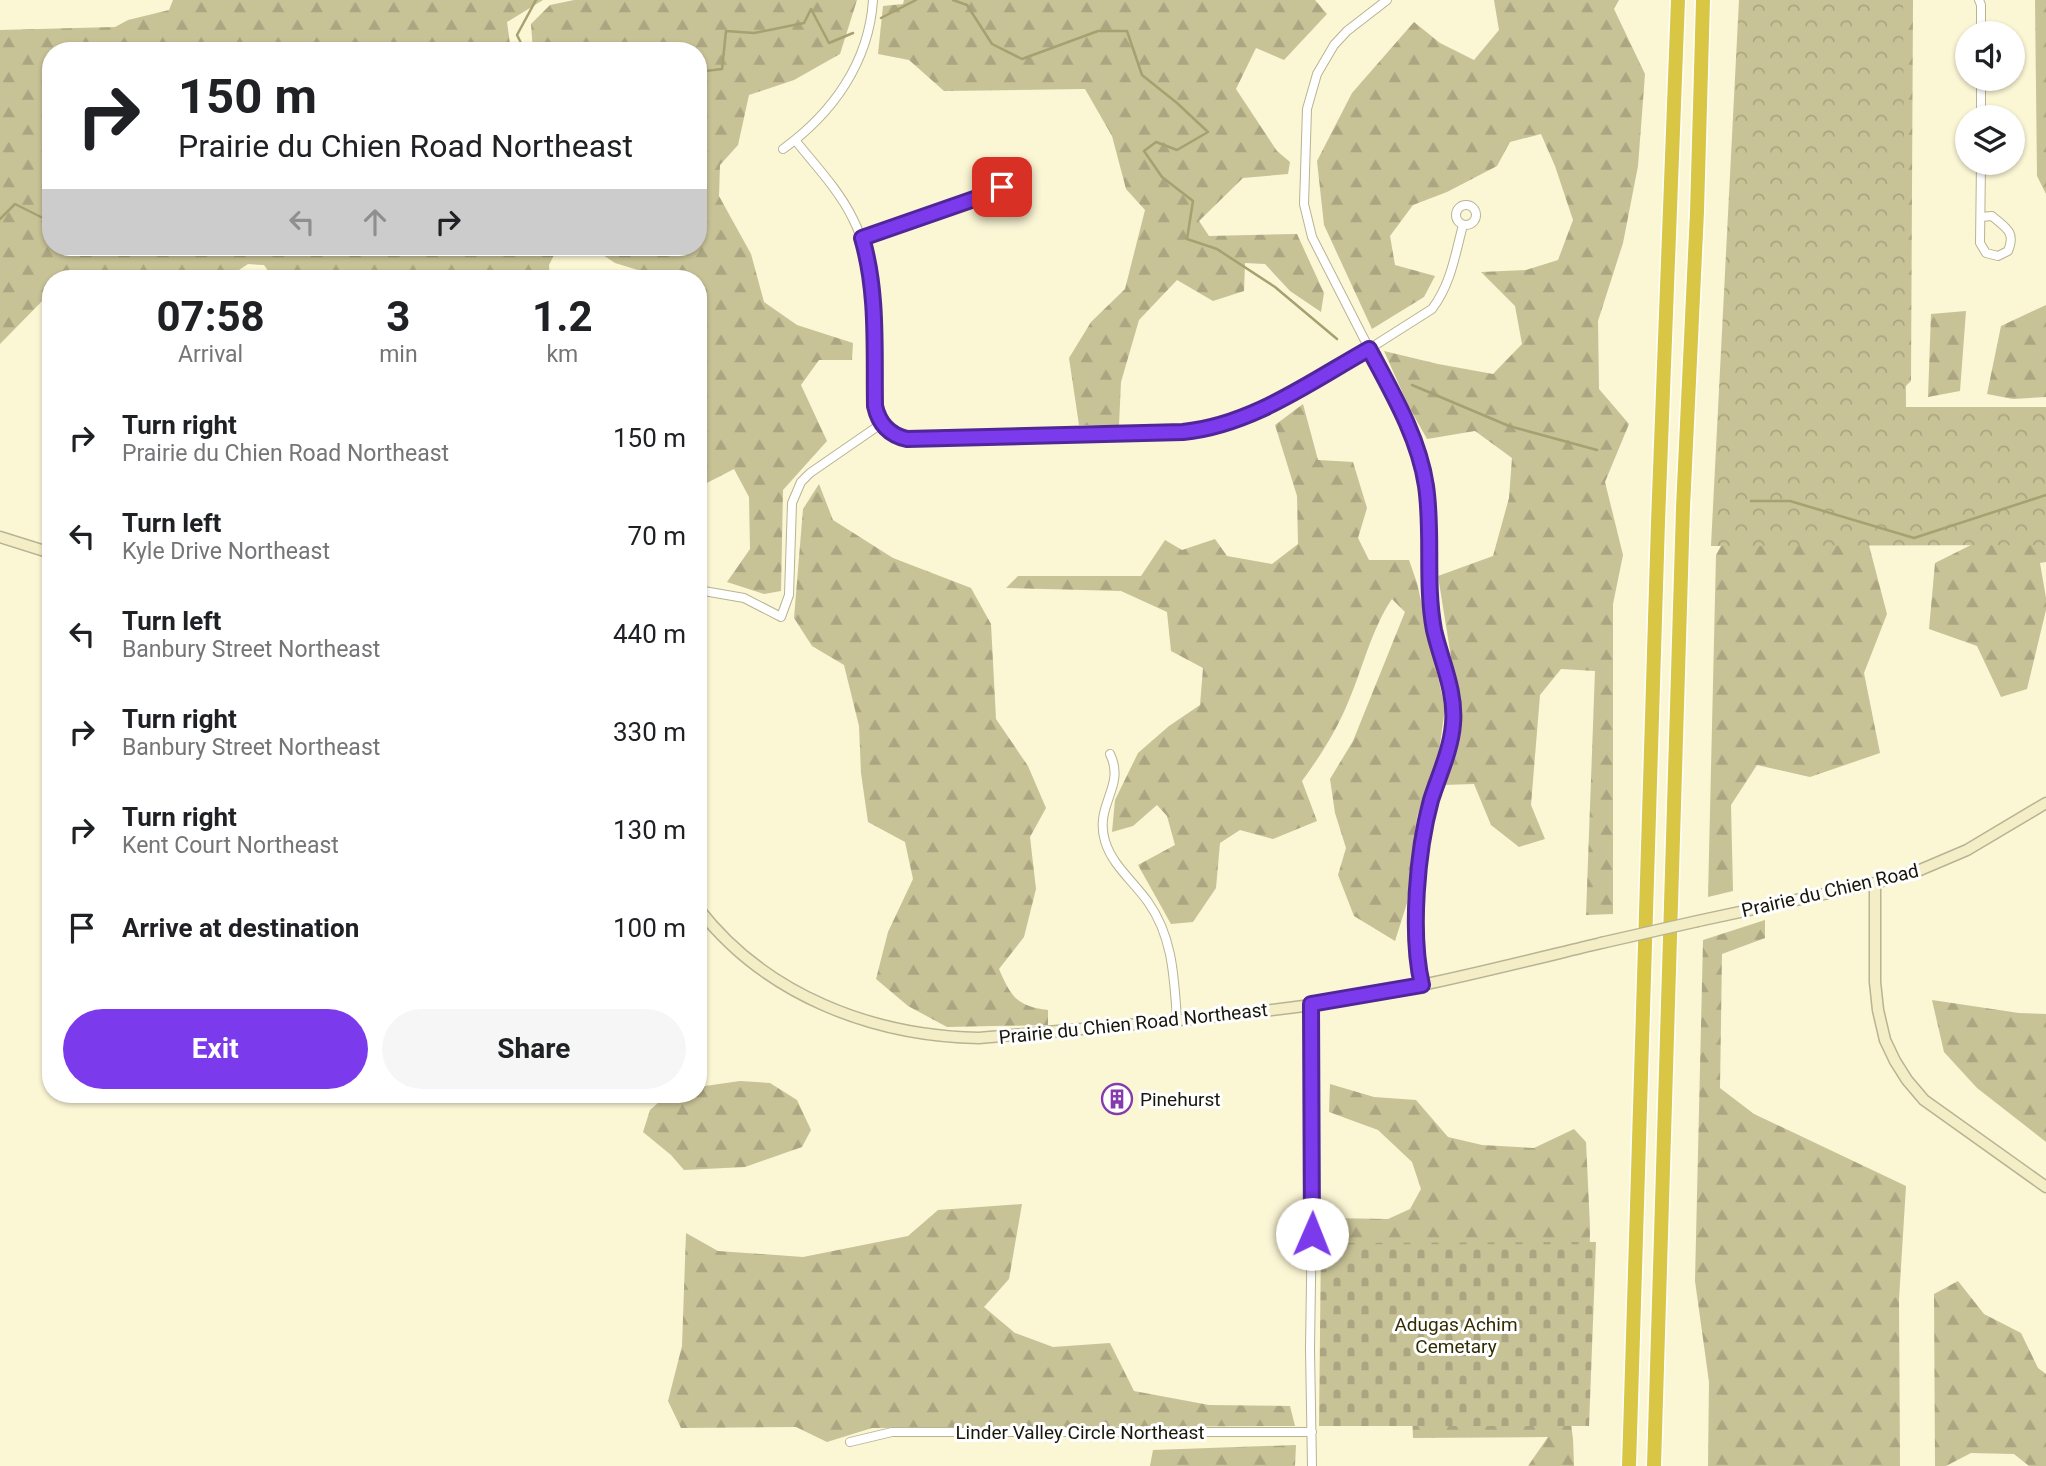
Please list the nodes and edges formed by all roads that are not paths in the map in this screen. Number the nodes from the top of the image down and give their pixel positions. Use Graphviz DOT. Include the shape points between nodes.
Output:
graph roads {
  1 [pos="873,0"];
  2 [pos="1387,0"];
  3 [pos="1678,0"];
  4 [pos="1703,0"];
  5 [pos="1979,0"];
  6 [pos="1981,21"];
  7 [pos="795,140"];
  8 [pos="783,149"];
  9 [pos="1011,172"];
  10 [pos="1981,175"];
  11 [pos="1980,217"];
  12 [pos="1463,225"];
  13 [pos="862,238"];
  14 [pos="1369,349"];
  15 [pos="881,424"];
  16 [pos="0,537"];
  17 [pos="42,550"];
  18 [pos="707,592"];
  19 [pos="1110,754"];
  20 [pos="2046,803"];
  21 [pos="1875,883"];
  22 [pos="707,919"];
  23 [pos="1601,943"];
  24 [pos="1422,985"];
  25 [pos="1311,1004"];
  26 [pos="1177,1019"];
  27 [pos="2046,1187"];
  28 [pos="1312,1432"];
  29 [pos="850,1442"];
  30 [pos="1312,1466"];
  31 [pos="1629,1466"];
  32 [pos="1654,1466"];
  1 -- 7 [label="street" via="865,43 849,80 825,112"];
  2 -- 14 [label="street" via="1334,45 1317,74 1307,109 1307,218 1312,237"];
  3 -- 31 [label="highway"];
  4 -- 32 [label="highway"];
  5 -- 6 [label="street"];
  7 -- 8 [label="street"];
  7 -- 13 [label="street" via="841,197"];
  9 -- 13 [label="street" via="997,191"];
  10 -- 11 [label="street"];
  11 -- 11 [label="street" via="1992,216 2008,230 2012,241 2008,251 1998,256 1986,253 1980,243"];
  12 -- 14 [label="street" via="1450,277 1439,299 1423,317"];
  13 -- 15 [label="street" via="872,285 875,406"];
  14 -- 15 [label="street" via="1256,412 1202,430 907,439"];
  14 -- 24 [label="street" via="1423,468 1434,631 1454,710 1451,739 1431,802 1420,859 1416,951"];
  15 -- 18 [label="street" via="810,472 796,492 789,594 781,617 744,598"];
  16 -- 17 [label="street"];
  19 -- 26 [label="street" via="1116,772 1103,813 1104,838 1163,928 1172,963"];
  20 -- 21 [label="street, Prairie du Chien Road" via="1954,856"];
  21 -- 23 [label="street, Prairie du Chien Road, bridge"];
  21 -- 27 [label="street" via="1878,1010 1895,1061 1924,1100"];
  22 -- 26 [label="street, Prairie du Chien Road Northeast" via="740,952 789,988 851,1017 896,1030 979,1038"];
  23 -- 24 [label="street, Prairie du Chien Road Northeast"];
  24 -- 25 [label="street, Prairie du Chien Road Northeast"];
  25 -- 26 [label="street, Prairie du Chien Road Northeast"];
  25 -- 28 [label="street"];
  28 -- 29 [label="street, Linder Valley Circle Northeast" via="892,1432"];
  28 -- 30 [label="street"];
}
